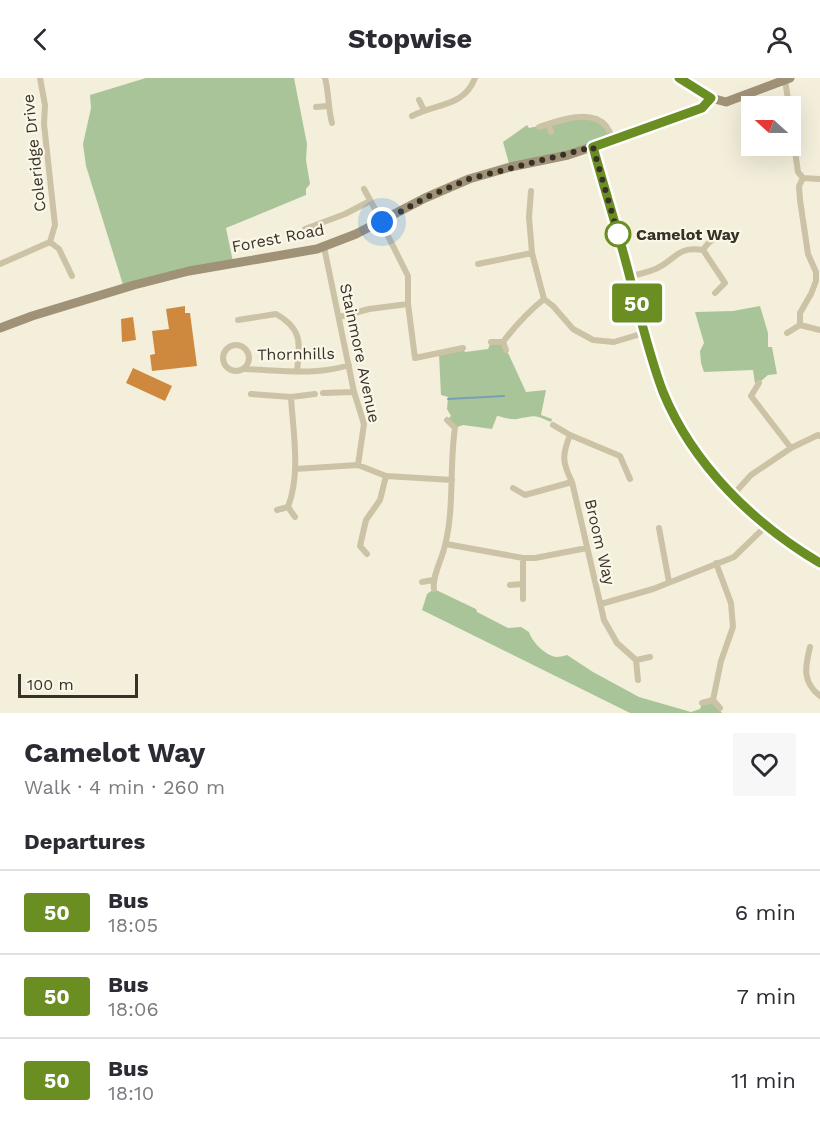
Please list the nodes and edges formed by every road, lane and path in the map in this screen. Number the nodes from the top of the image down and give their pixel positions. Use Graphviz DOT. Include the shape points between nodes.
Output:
graph roads {
  1 [pos="40,78"];
  2 [pos="325,78"];
  3 [pos="476,78"];
  4 [pos="679,78"];
  5 [pos="787,79"];
  6 [pos="788,96"];
  7 [pos="711,98"];
  8 [pos="419,100"];
  9 [pos="327,105"];
  10 [pos="316,107"];
  11 [pos="424,110"];
  12 [pos="412,116"];
  13 [pos="332,123"];
  14 [pos="548,124"];
  15 [pos="539,127"];
  16 [pos="551,132"];
  17 [pos="613,139"];
  18 [pos="593,147"];
  19 [pos="796,156"];
  20 [pos="802,178"];
  21 [pos="820,179"];
  22 [pos="364,189"];
  23 [pos="531,191"];
  24 [pos="370,201"];
  25 [pos="382,222"];
  26 [pos="305,229"];
  27 [pos="731,234"];
  28 [pos="388,236"];
  29 [pos="50,242"];
  30 [pos="324,247"];
  31 [pos="703,250"];
  32 [pos="532,253"];
  33 [pos="0,264"];
  34 [pos="478,264"];
  35 [pos="72,276"];
  36 [pos="630,276"];
  37 [pos="714,293"];
  38 [pos="544,299"];
  39 [pos="408,304"];
  40 [pos="339,317"];
  41 [pos="238,320"];
  42 [pos="800,326"];
  43 [pos="0,328"];
  44 [pos="820,330"];
  45 [pos="644,333"];
  46 [pos="787,333"];
  47 [pos="491,342"];
  48 [pos="503,342"];
  49 [pos="463,348"];
  50 [pos="506,350"];
  51 [pos="349,364"];
  52 [pos="244,369"];
  53 [pos="297,371"];
  54 [pos="759,383"];
  55 [pos="354,392"];
  56 [pos="323,393"];
  57 [pos="251,394"];
  58 [pos="315,394"];
  59 [pos="743,395"];
  60 [pos="752,396"];
  61 [pos="291,397"];
  62 [pos="447,420"];
  63 [pos="463,425"];
  64 [pos="553,425"];
  65 [pos="820,426"];
  66 [pos="455,428"];
  67 [pos="570,435"];
  68 [pos="819,436"];
  69 [pos="791,448"];
  70 [pos="358,465"];
  71 [pos="295,469"];
  72 [pos="386,476"];
  73 [pos="630,479"];
  74 [pos="452,480"];
  75 [pos="572,482"];
  76 [pos="513,488"];
  77 [pos="732,496"];
  78 [pos="288,507"];
  79 [pos="277,510"];
  80 [pos="295,517"];
  81 [pos="766,526"];
  82 [pos="658,528"];
  83 [pos="446,544"];
  84 [pos="587,548"];
  85 [pos="366,554"];
  86 [pos="523,558"];
  87 [pos="716,563"];
  88 [pos="820,563"];
  89 [pos="433,580"];
  90 [pos="422,582"];
  91 [pos="669,582"];
  92 [pos="523,584"];
  93 [pos="510,585"];
  94 [pos="434,589"];
  95 [pos="523,599"];
  96 [pos="601,604"];
  97 [pos="810,647"];
  98 [pos="650,657"];
  99 [pos="636,660"];
  100 [pos="638,680"];
  101 [pos="820,696"];
  102 [pos="713,700"];
  103 [pos="702,703"];
  104 [pos="720,708"];
  1 -- 29 [label="street, Coleridge Drive" via="55,225"];
  2 -- 9 [label="street"];
  3 -- 11 [label="street" via="464,97"];
  4 -- 7 [label="street"];
  5 -- 6 [label="street"];
  5 -- 7 [label="street" via="726,102"];
  7 -- 17 [label="street, Forest Road" via="692,113"];
  8 -- 11 [label="street"];
  9 -- 10 [label="street"];
  9 -- 13 [label="street"];
  11 -- 12 [label="street"];
  14 -- 15 [label="street"];
  14 -- 16 [label="street"];
  14 -- 17 [label="street" via="566,118 597,120 606,126"];
  17 -- 18 [label="street, Forest Road"];
  18 -- 25 [label="street, Forest Road" via="469,179"];
  18 -- 36 [label="street"];
  19 -- 20 [label="street"];
  20 -- 21 [label="street"];
  20 -- 42 [label="street" via="799,186 808,254 816,281 800,313"];
  22 -- 24 [label="street"];
  23 -- 32 [label="street"];
  24 -- 25 [label="street"];
  24 -- 26 [label="street"];
  25 -- 30 [label="street, Forest Road"];
  27 -- 31 [label="street" via="708,242"];
  28 -- 39 [label="street" via="408,276"];
  29 -- 33 [label="street"];
  29 -- 35 [label="street" via="59,249"];
  30 -- 40 [label="street, Stainmore Avenue"];
  30 -- 43 [label="street, Forest Road" via="179,273"];
  31 -- 36 [label="street" via="681,251 661,266"];
  31 -- 37 [label="street" via="725,283"];
  32 -- 34 [label="street"];
  32 -- 38 [label="street"];
  36 -- 45 [label="street"];
  38 -- 45 [label="street" via="573,329 593,340 614,342"];
  38 -- 48 [label="street" via="522,317"];
  39 -- 40 [label="street"];
  39 -- 49 [label="street" via="415,358"];
  40 -- 51 [label="street, Stainmore Avenue"];
  41 -- 53 [label="street" via="280,316 297,332"];
  42 -- 44 [label="street"];
  42 -- 46 [label="street"];
  45 -- 77 [label="street" via="663,393 680,425 700,458"];
  47 -- 48 [label="street"];
  48 -- 50 [label="street"];
  51 -- 53 [label="street, Thornhills" via="330,370"];
  51 -- 55 [label="street, Stainmore Avenue"];
  52 -- 52 [label="street, Thornhills" via="234,371 225,366 223,356 228,347 238,344 247,350 249,360"];
  52 -- 53 [label="street, Thornhills"];
  54 -- 60 [label="street"];
  55 -- 56 [label="street"];
  55 -- 70 [label="street, Stainmore Avenue" via="364,424"];
  57 -- 61 [label="street"];
  58 -- 61 [label="street"];
  59 -- 60 [label="street"];
  60 -- 69 [label="street"];
  61 -- 71 [label="street"];
  62 -- 66 [label="street"];
  63 -- 66 [label="street"];
  64 -- 67 [label="street"];
  65 -- 68 [label="street"];
  66 -- 74 [label="street"];
  67 -- 73 [label="street" via="620,456"];
  67 -- 75 [label="street, Broom Way" via="564,452"];
  68 -- 69 [label="street"];
  69 -- 77 [label="street" via="751,475"];
  70 -- 71 [label="street"];
  70 -- 72 [label="street"];
  71 -- 78 [label="street"];
  72 -- 74 [label="street"];
  72 -- 85 [label="street" via="380,500 366,520 360,546"];
  74 -- 83 [label="street"];
  75 -- 76 [label="street" via="525,495"];
  75 -- 84 [label="street, Broom Way"];
  77 -- 81 [label="street"];
  78 -- 79 [label="street"];
  78 -- 80 [label="street"];
  81 -- 87 [label="street" via="734,557"];
  81 -- 88 [label="street"];
  82 -- 91 [label="street"];
  83 -- 86 [label="street"];
  83 -- 89 [label="street"];
  84 -- 86 [label="street"];
  84 -- 96 [label="street, Broom Way"];
  86 -- 92 [label="street"];
  87 -- 91 [label="street"];
  87 -- 102 [label="street" via="732,603 733,627"];
  89 -- 90 [label="street"];
  89 -- 94 [label="street"];
  91 -- 96 [label="street"];
  92 -- 93 [label="street"];
  92 -- 95 [label="street"];
  96 -- 99 [label="street, Broom Way" via="604,620 617,643"];
  97 -- 101 [label="street" via="806,675"];
  98 -- 99 [label="street"];
  99 -- 100 [label="street"];
  102 -- 103 [label="street"];
  102 -- 104 [label="street"];
}
